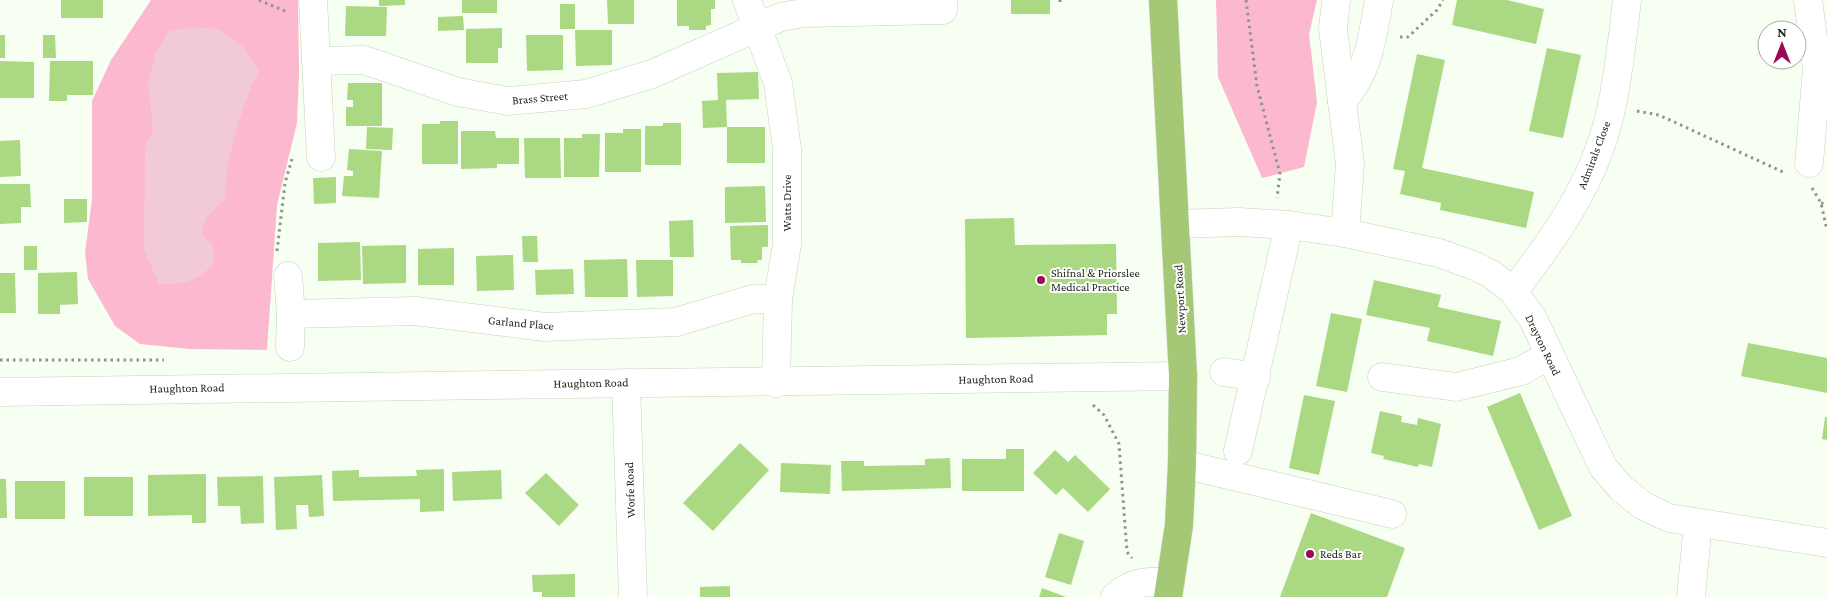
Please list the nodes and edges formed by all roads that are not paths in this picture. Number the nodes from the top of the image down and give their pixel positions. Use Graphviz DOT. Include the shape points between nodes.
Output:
graph roads {
  1 [pos="747,0"];
  2 [pos="943,0"];
  3 [pos="1163,0"];
  4 [pos="1336,0"];
  5 [pos="1379,0"];
  6 [pos="1627,0"];
  7 [pos="1808,0"];
  8 [pos="313,10"];
  9 [pos="758,27"];
  10 [pos="316,61"];
  11 [pos="1342,102"];
  12 [pos="321,157"];
  13 [pos="1802,174"];
  14 [pos="1176,224"];
  15 [pos="1281,224"];
  16 [pos="1345,233"];
  17 [pos="288,276"];
  18 [pos="1513,291"];
  19 [pos="778,299"];
  20 [pos="291,314"];
  21 [pos="290,347"];
  22 [pos="1549,356"];
  23 [pos="1224,372"];
  24 [pos="1183,376"];
  25 [pos="1256,377"];
  26 [pos="1382,378"];
  27 [pos="626,383"];
  28 [pos="776,383"];
  29 [pos="0,392"];
  30 [pos="1238,451"];
  31 [pos="1182,464"];
  32 [pos="1392,514"];
  33 [pos="1698,523"];
  34 [pos="1827,543"];
  35 [pos="1163,587"];
  36 [pos="633,597"];
  37 [pos="1115,597"];
  38 [pos="1691,597"];
  1 -- 9 [label="street, Watts Drive"];
  2 -- 9 [label="street" via="944,10 803,13 781,17"];
  3 -- 14 [label="main road, Newport Road"];
  4 -- 11 [label="street" via="1332,29"];
  5 -- 11 [label="street" via="1373,35 1357,85"];
  6 -- 18 [label="street, Admirals Close" via="1612,106 1602,142 1575,203"];
  7 -- 13 [label="street" via="1817,69"];
  8 -- 10 [label="street"];
  9 -- 10 [label="street, Brass Street" via="652,74 586,94 508,101 458,92 364,60"];
  9 -- 19 [label="street, Watts Drive" via="778,82 787,149 787,244"];
  10 -- 12 [label="street"];
  11 -- 16 [label="street" via="1350,164"];
  14 -- 15 [label="street, Drayton Road"];
  14 -- 24 [label="main road, Newport Road"];
  15 -- 16 [label="street, Drayton Road"];
  15 -- 25 [label="street"];
  16 -- 18 [label="street, Drayton Road" via="1439,253 1491,274"];
  17 -- 20 [label="street"];
  18 -- 22 [label="street, Drayton Road" via="1533,319"];
  19 -- 20 [label="street, Garland Place" via="753,299 676,322 545,327 415,312"];
  19 -- 28 [label="street, Watts Drive"];
  20 -- 21 [label="street"];
  22 -- 26 [label="street" via="1522,371 1456,387"];
  22 -- 33 [label="street, Drayton Road" via="1603,467 1620,488 1642,505 1669,518"];
  23 -- 25 [label="street"];
  24 -- 28 [label="street, Haughton Road"];
  24 -- 31 [label="main road, Newport Road"];
  25 -- 30 [label="street"];
  27 -- 28 [label="street, Haughton Road"];
  27 -- 29 [label="street, Haughton Road"];
  27 -- 36 [label="street, Worfe Road"];
  31 -- 32 [label="street"];
  31 -- 35 [label="main road, Newport Road" via="1179,524"];
  33 -- 34 [label="street, Drayton Road"];
  33 -- 38 [label="street"];
  35 -- 37 [label="street" via="1131,584"];
}
